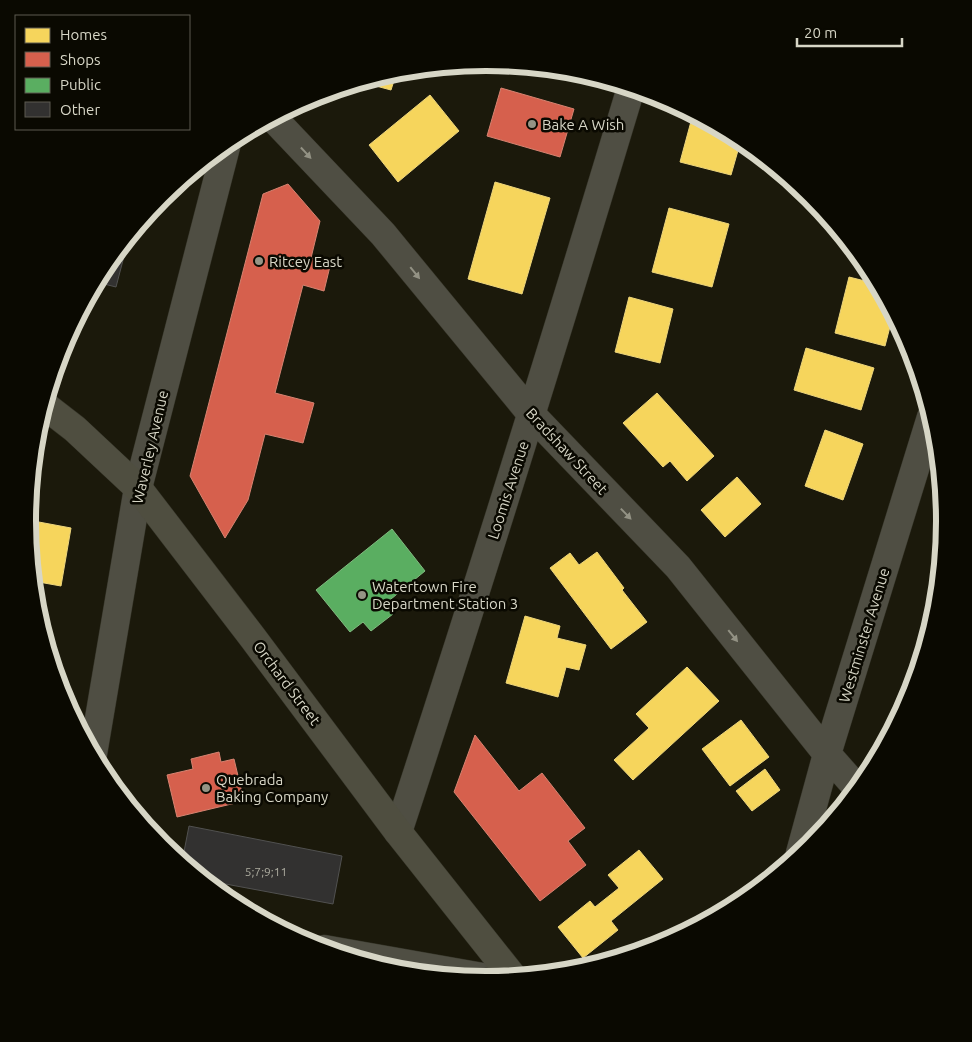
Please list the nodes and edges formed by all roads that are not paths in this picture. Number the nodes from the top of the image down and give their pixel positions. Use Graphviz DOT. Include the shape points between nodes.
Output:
graph roads {
  1 [pos="629,94"];
  2 [pos="278,123"];
  3 [pos="224,156"];
  4 [pos="51,410"];
  5 [pos="532,416"];
  6 [pos="927,431"];
  7 [pos="138,488"];
  8 [pos="95,742"];
  9 [pos="827,754"];
  10 [pos="852,782"];
  11 [pos="398,832"];
  12 [pos="804,839"];
  13 [pos="391,960"];
  14 [pos="430,967"];
  15 [pos="508,970"];
  1 -- 5 [label="street, Loomis Avenue"];
  2 -- 5 [label="street, Bradshaw Street, one-way" via="383,234"];
  3 -- 7 [label="street, Waverley Avenue"];
  4 -- 7 [label="main road, Orchard Street"];
  5 -- 9 [label="street, Bradshaw Street, one-way" via="678,567"];
  5 -- 11 [label="street, Loomis Avenue"];
  6 -- 9 [label="street, Westminster Avenue"];
  7 -- 8 [label="street, Waverley Avenue"];
  7 -- 11 [label="main road, Orchard Street"];
  9 -- 10 [label="street, Bradshaw Street"];
  9 -- 12 [label="street, Westminster Avenue"];
  11 -- 15 [label="main road, Orchard Street"];
  13 -- 14 [label="street"];
}
